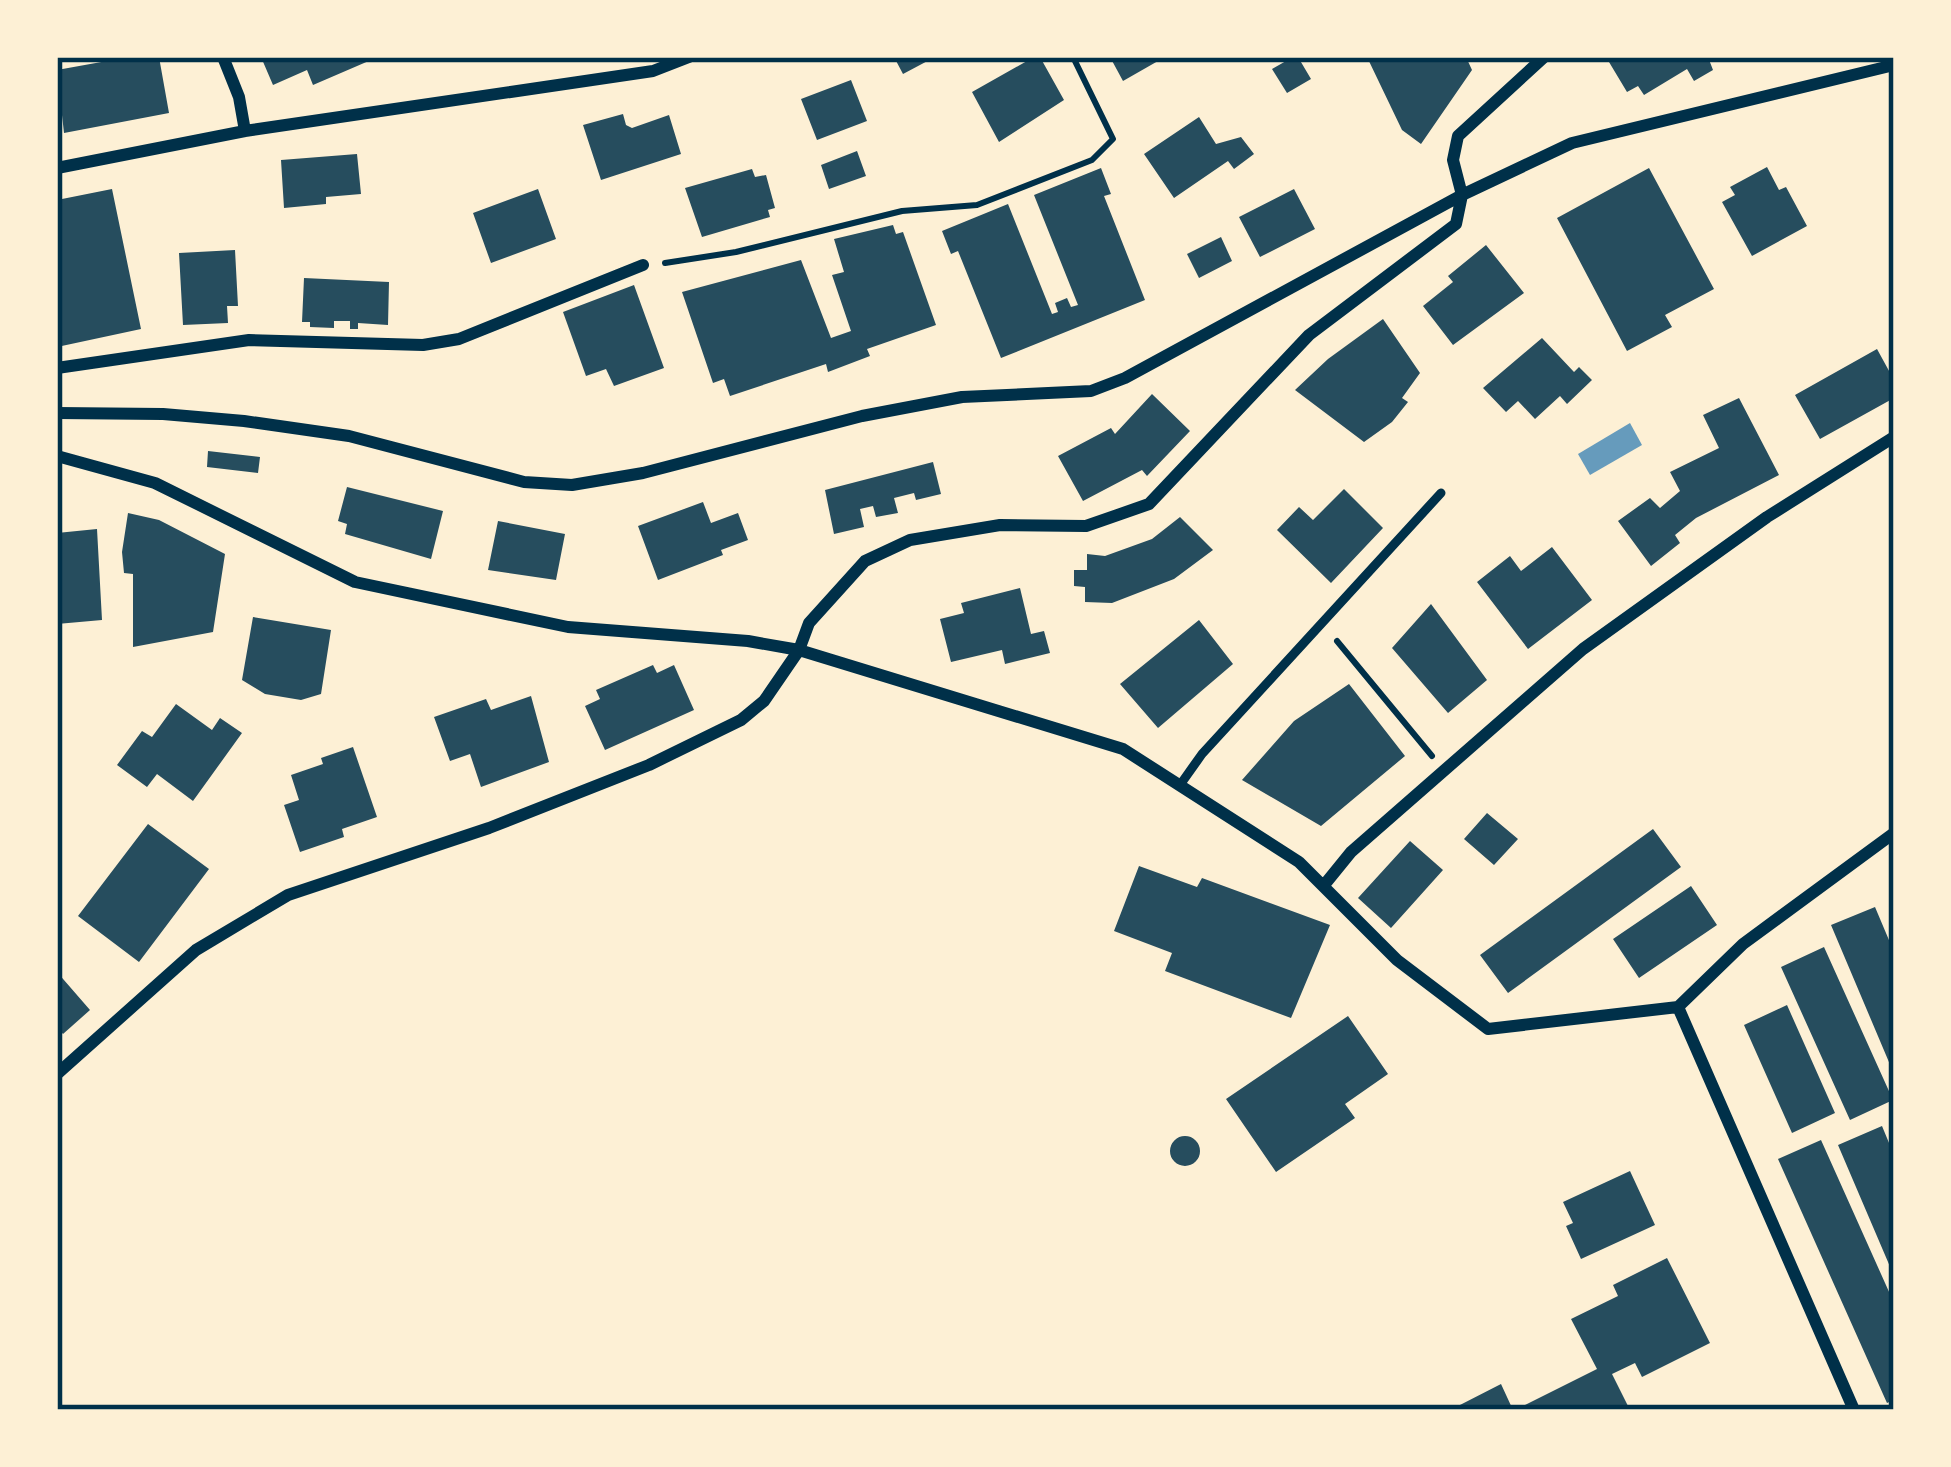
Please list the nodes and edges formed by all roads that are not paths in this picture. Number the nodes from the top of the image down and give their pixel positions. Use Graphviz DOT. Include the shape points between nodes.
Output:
graph roads {
  1 [pos="223,57"];
  2 [pos="688,57"];
  3 [pos="1544,57"];
  4 [pos="1894,65"];
  5 [pos="245,131"];
  6 [pos="57,168"];
  7 [pos="1462,195"];
  8 [pos="643,265"];
  9 [pos="57,368"];
  10 [pos="57,413"];
  11 [pos="1894,437"];
  12 [pos="57,456"];
  13 [pos="1441,493"];
  14 [pos="799,650"];
  15 [pos="1180,785"];
  16 [pos="1894,833"];
  17 [pos="1325,884"];
  18 [pos="1678,1006"];
  19 [pos="57,1074"];
  20 [pos="1854,1410"];
  1 -- 5 [label="street"];
  2 -- 5 [label="street" via="653,71"];
  3 -- 7 [label="street" via="1458,136 1453,160"];
  4 -- 7 [label="street" via="1572,143"];
  5 -- 6 [label="street"];
  7 -- 10 [label="street" via="1091,391 962,397 572,485 524,482 349,436 244,421"];
  7 -- 14 [label="street" via="1456,224 1309,334 1150,505 1086,526 1000,525 910,540 865,561 809,623"];
  8 -- 9 [label="street" via="459,339 249,340"];
  11 -- 17 [label="street" via="1583,649 1351,852"];
  12 -- 14 [label="street" via="155,483 355,582 568,627"];
  13 -- 15 [label="lane"];
  14 -- 15 [label="street" via="1124,749"];
  14 -- 19 [label="street" via="741,720 649,765 288,895 196,950"];
  15 -- 17 [label="street"];
  16 -- 18 [label="street" via="1743,944"];
  17 -- 18 [label="street" via="1397,960 1488,1029"];
  18 -- 20 [label="street"];
}
